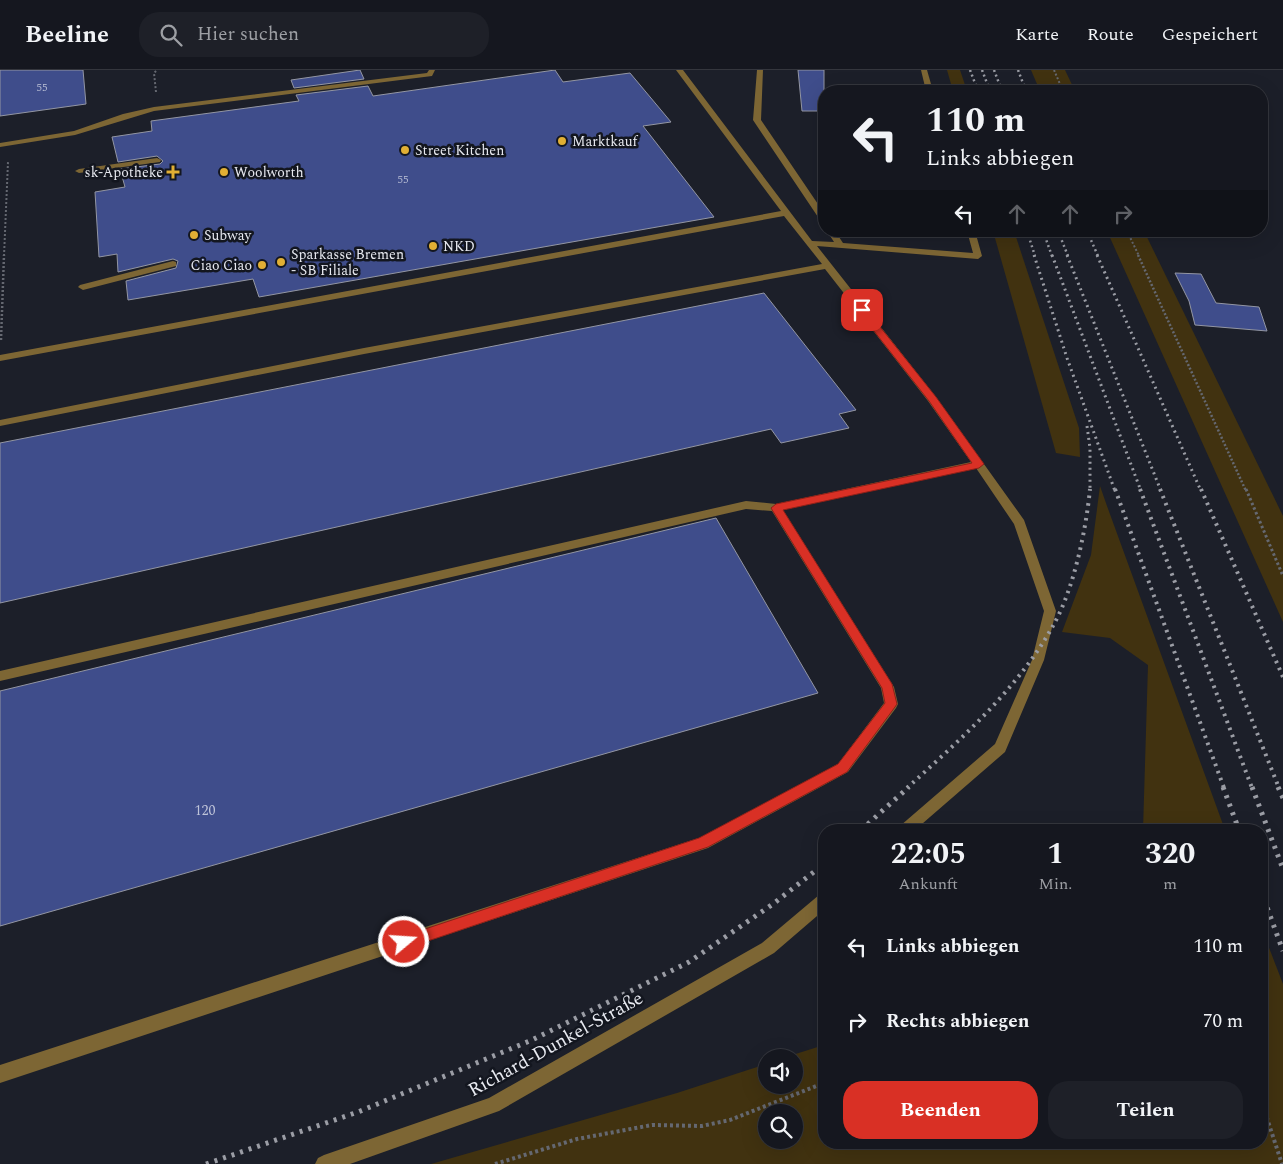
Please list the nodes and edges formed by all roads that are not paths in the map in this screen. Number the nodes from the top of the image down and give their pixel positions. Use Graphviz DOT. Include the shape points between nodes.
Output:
graph roads {
  1 [pos="432,70"];
  2 [pos="679,70"];
  3 [pos="760,70"];
  4 [pos="924,70"];
  5 [pos="928,85"];
  6 [pos="0,145"];
  7 [pos="157,160"];
  8 [pos="79,171"];
  9 [pos="818,211"];
  10 [pos="786,213"];
  11 [pos="835,237"];
  12 [pos="973,237"];
  13 [pos="810,243"];
  14 [pos="840,245"];
  15 [pos="174,264"];
  16 [pos="828,266"];
  17 [pos="82,287"];
  18 [pos="0,358"];
  19 [pos="0,423"];
  20 [pos="979,464"];
  21 [pos="776,508"];
  22 [pos="0,676"];
  23 [pos="912,824"];
  24 [pos="818,905"];
  25 [pos="0,1074"];
  26 [pos="324,1164"];
  1 -- 6 [label="lane" via="430,75 401,82 154,110 75,133"];
  2 -- 10 [label="lane"];
  3 -- 9 [label="lane" via="757,120"];
  4 -- 5 [label="lane"];
  7 -- 8 [label="lane"];
  10 -- 13 [label="lane"];
  10 -- 18 [label="lane"];
  11 -- 14 [label="lane"];
  12 -- 14 [label="lane" via="978,256"];
  13 -- 14 [label="lane"];
  13 -- 16 [label="lane"];
  15 -- 17 [label="lane"];
  16 -- 19 [label="lane" via="374,349"];
  16 -- 20 [label="lane"];
  20 -- 21 [label="lane"];
  20 -- 23 [label="lane" via="1020,523 1050,611 1038,660 1000,748"];
  21 -- 22 [label="lane" via="746,505"];
  21 -- 25 [label="lane" via="887,687 891,704 843,768 703,843"];
  24 -- 26 [label="lane, Richard-Dunkel-Straße" via="768,948 492,1106"];
}
